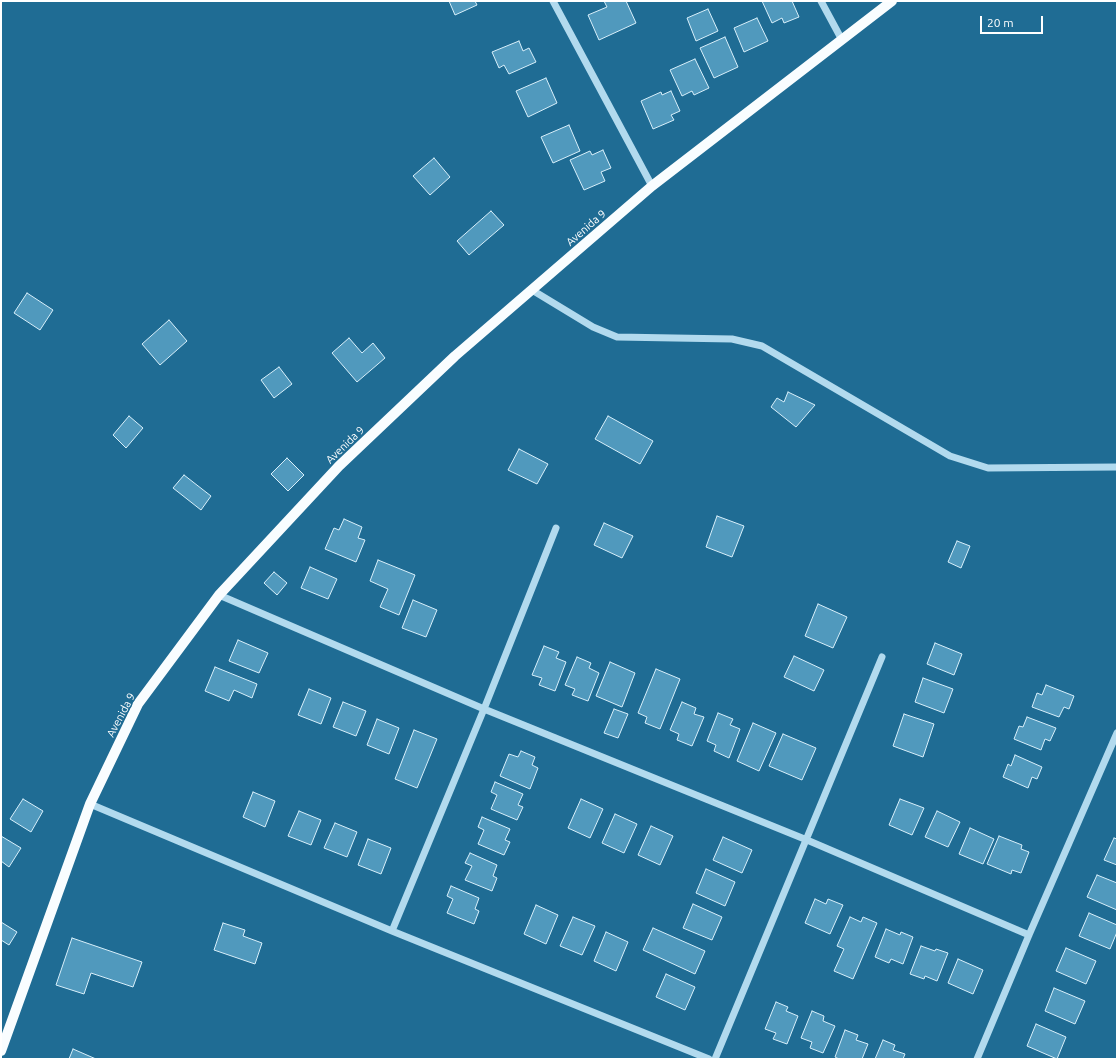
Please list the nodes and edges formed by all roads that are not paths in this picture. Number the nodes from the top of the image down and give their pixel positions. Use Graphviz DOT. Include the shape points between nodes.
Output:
graph roads {
  1 [pos="553,1"];
  2 [pos="820,1"];
  3 [pos="892,1"];
  4 [pos="842,40"];
  5 [pos="652,186"];
  6 [pos="532,290"];
  7 [pos="1117,467"];
  8 [pos="556,528"];
  9 [pos="219,595"];
  10 [pos="882,657"];
  11 [pos="484,710"];
  12 [pos="1117,733"];
  13 [pos="90,804"];
  14 [pos="807,840"];
  15 [pos="392,931"];
  16 [pos="1029,935"];
  17 [pos="1,1051"];
  18 [pos="709,1059"];
  19 [pos="716,1059"];
  20 [pos="977,1059"];
  1 -- 5 [label="street"];
  2 -- 4 [label="street"];
  3 -- 4 [label="main road, Avenida 9"];
  4 -- 5 [label="main road, Avenida 9"];
  5 -- 6 [label="main road, Avenida 9"];
  6 -- 7 [label="street" via="594,327 617,337 732,338 762,346 950,456 988,468"];
  6 -- 9 [label="main road, Avenida 9" via="455,356 339,466"];
  8 -- 11 [label="street"];
  9 -- 11 [label="street"];
  9 -- 13 [label="main road, Avenida 9" via="138,704"];
  10 -- 14 [label="street"];
  11 -- 14 [label="street"];
  11 -- 15 [label="street"];
  12 -- 16 [label="street"];
  13 -- 15 [label="street"];
  13 -- 17 [label="main road, Avenida 9"];
  14 -- 16 [label="street"];
  14 -- 19 [label="street"];
  15 -- 18 [label="street"];
  16 -- 20 [label="street"];
}
